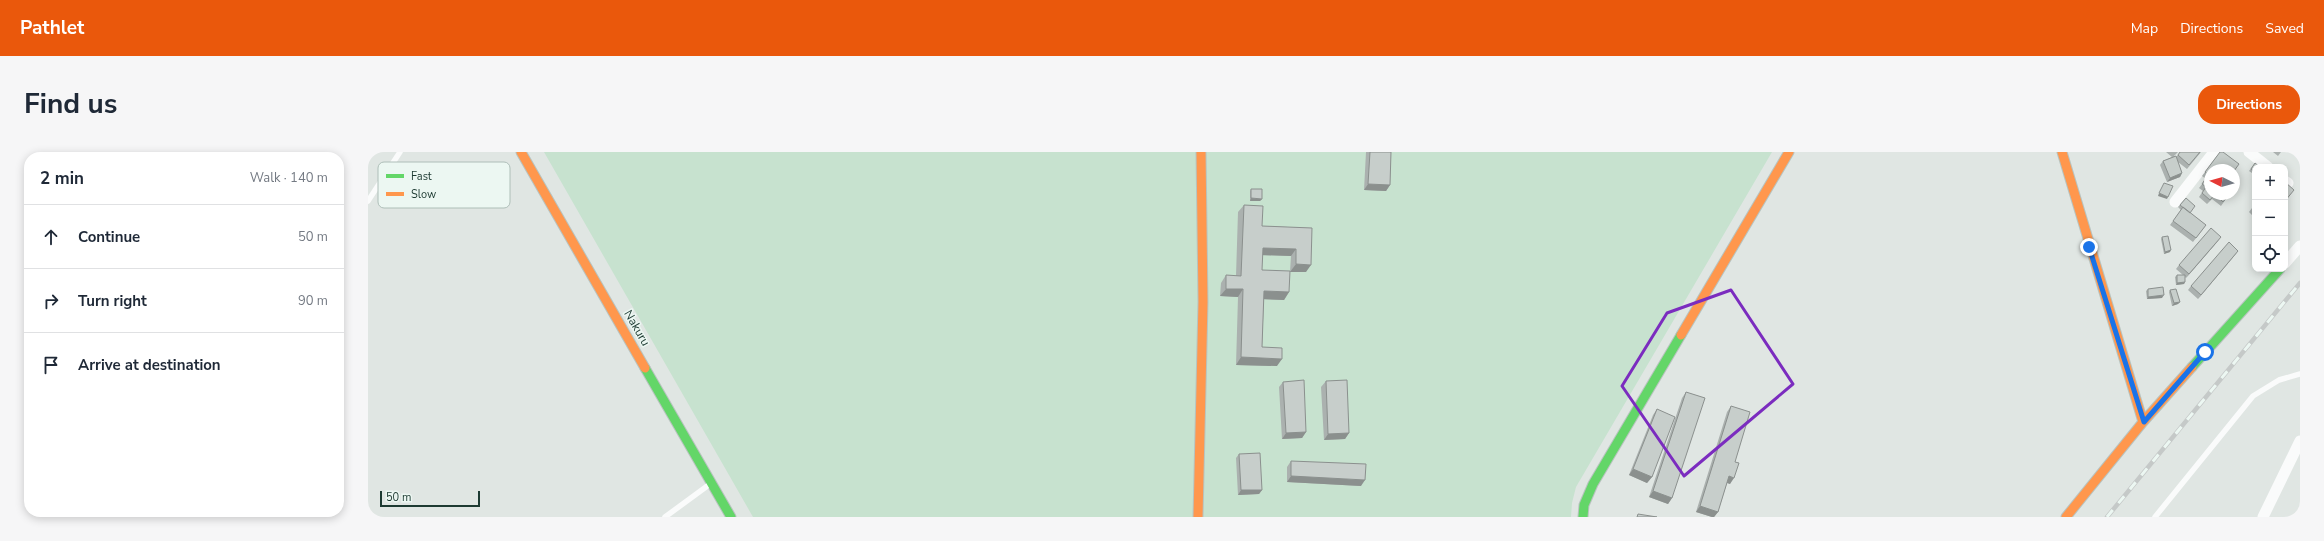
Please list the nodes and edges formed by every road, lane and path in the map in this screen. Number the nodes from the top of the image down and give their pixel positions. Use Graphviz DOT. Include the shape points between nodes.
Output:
graph roads {
  1 [pos="400,152"];
  2 [pos="521,152"];
  3 [pos="1201,152"];
  4 [pos="1789,152"];
  5 [pos="2062,152"];
  6 [pos="2214,152"];
  7 [pos="2250,152"];
  8 [pos="393,162"];
  9 [pos="2264,164"];
  10 [pos="378,186"];
  11 [pos="368,201"];
  12 [pos="2175,202"];
  13 [pos="2300,246"];
  14 [pos="2288,260"];
  15 [pos="2277,272"];
  16 [pos="2300,374"];
  17 [pos="2144,422"];
  18 [pos="2300,441"];
  19 [pos="712,483"];
  20 [pos="665,517"];
  21 [pos="731,517"];
  22 [pos="1198,517"];
  23 [pos="1583,517"];
  24 [pos="2066,517"];
  25 [pos="2155,517"];
  26 [pos="2263,517"];
  1 -- 8 [label="lane"];
  2 -- 19 [label="street, Nakuru"];
  3 -- 22 [label="street" via="1203,302"];
  4 -- 23 [label="street" via="1593,484 1584,505"];
  5 -- 17 [label="street"];
  6 -- 12 [label="street"];
  7 -- 9 [label="street"];
  10 -- 11 [label="lane"];
  13 -- 14 [label="street"];
  15 -- 17 [label="street"];
  16 -- 25 [label="lane" via="2279,380 2253,396"];
  17 -- 24 [label="street"];
  18 -- 26 [label="street"];
  19 -- 20 [label="lane"];
  19 -- 21 [label="street, Nakuru"];
}
